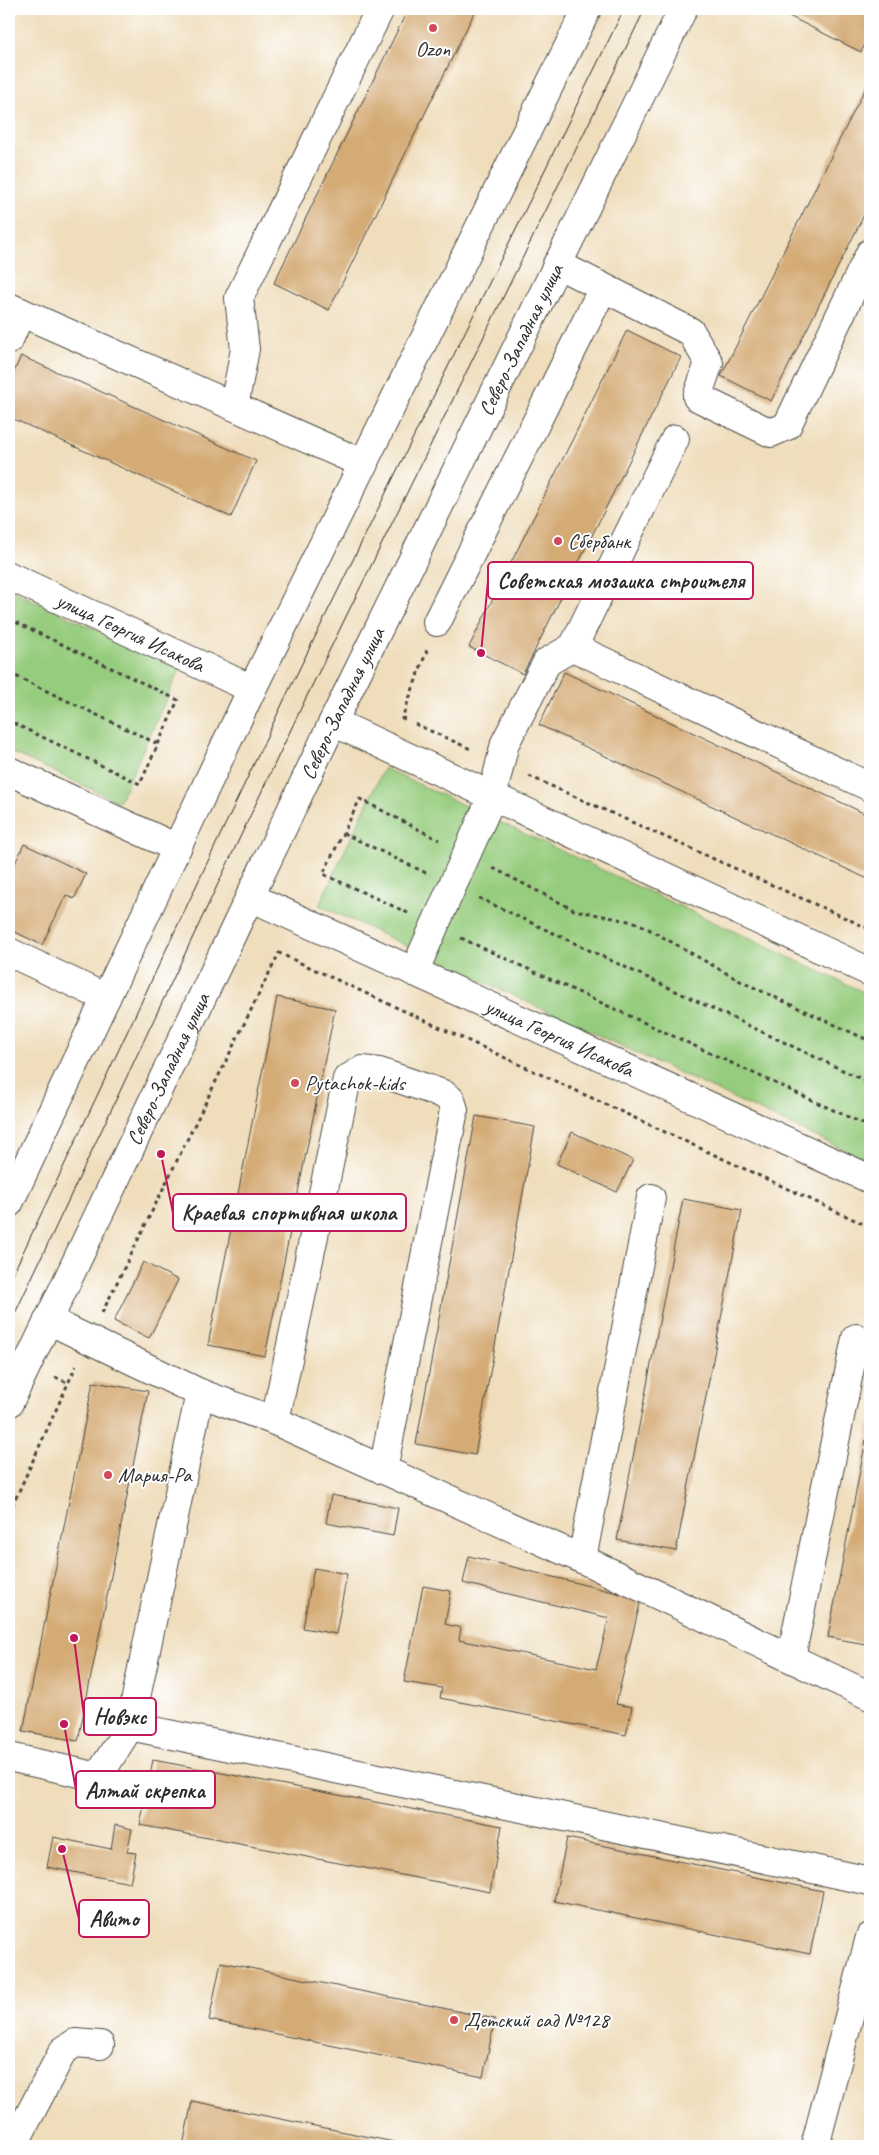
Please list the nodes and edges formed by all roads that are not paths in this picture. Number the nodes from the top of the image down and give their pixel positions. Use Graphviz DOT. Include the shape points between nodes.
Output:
graph roads {
  1 [pos="380,9"];
  2 [pos="587,9"];
  3 [pos="683,9"];
  4 [pos="870,253"];
  5 [pos="557,264"];
  6 [pos="603,288"];
  7 [pos="15,309"];
  8 [pos="9,340"];
  9 [pos="234,406"];
  10 [pos="675,440"];
  11 [pos="364,464"];
  12 [pos="9,576"];
  13 [pos="437,622"];
  14 [pos="573,647"];
  15 [pos="252,689"];
  16 [pos="333,722"];
  17 [pos="9,771"];
  18 [pos="870,786"];
  19 [pos="492,797"];
  20 [pos="177,848"];
  21 [pos="250,897"];
  22 [pos="9,952"];
  23 [pos="414,972"];
  24 [pos="870,972"];
  25 [pos="106,998"];
  26 [pos="870,1179"];
  27 [pos="651,1198"];
  28 [pos="9,1203"];
  29 [pos="48,1320"];
  30 [pos="856,1338"];
  31 [pos="200,1393"];
  32 [pos="9,1403"];
  33 [pos="275,1421"];
  34 [pos="384,1470"];
  35 [pos="582,1559"];
  36 [pos="790,1658"];
  37 [pos="870,1696"];
  38 [pos="130,1726"];
  39 [pos="9,1757"];
  40 [pos="870,1881"];
  41 [pos="870,1937"];
  42 [pos="100,2045"];
  43 [pos="13,2146"];
  44 [pos="815,2146"];
  1 -- 9 [label="main road" via="239,298 245,349"];
  2 -- 11 [label="main road"];
  3 -- 5 [label="main road, Северо-Западная улица"];
  4 -- 6 [label="main road" via="787,426 770,433 697,397 709,363 691,332"];
  5 -- 6 [label="main road"];
  5 -- 16 [label="main road, Северо-Западная улица"];
  6 -- 13 [label="main road"];
  7 -- 8 [label="main road"];
  7 -- 9 [label="main road"];
  9 -- 11 [label="main road"];
  10 -- 14 [label="main road"];
  11 -- 15 [label="main road"];
  12 -- 15 [label="main road, улица Георгия Исакова"];
  14 -- 18 [label="main road"];
  14 -- 19 [label="main road" via="546,662 505,743"];
  15 -- 20 [label="main road"];
  16 -- 19 [label="main road"];
  16 -- 21 [label="main road, Северо-Западная улица"];
  17 -- 20 [label="main road"];
  19 -- 23 [label="main road"];
  19 -- 24 [label="main road"];
  20 -- 25 [label="main road"];
  21 -- 23 [label="main road, улица Георгия Исакова"];
  21 -- 29 [label="main road, Северо-Западная улица"];
  22 -- 25 [label="main road"];
  23 -- 26 [label="main road, улица Георгия Исакова"];
  25 -- 28 [label="main road"];
  27 -- 35 [label="main road"];
  29 -- 31 [label="main road"];
  29 -- 32 [label="main road, Северо-Западная улица"];
  30 -- 36 [label="main road"];
  31 -- 33 [label="main road"];
  31 -- 38 [label="main road"];
  33 -- 34 [label="main road"];
  33 -- 34 [label="main road" via="347,1079 362,1070 379,1072 443,1094 451,1100 454,1110"];
  34 -- 35 [label="main road"];
  35 -- 36 [label="main road"];
  36 -- 37 [label="main road"];
  38 -- 39 [label="main road" via="98,1777"];
  38 -- 40 [label="main road"];
  41 -- 44 [label="main road"];
  42 -- 43 [label="main road" via="75,2043 63,2051"];
}
